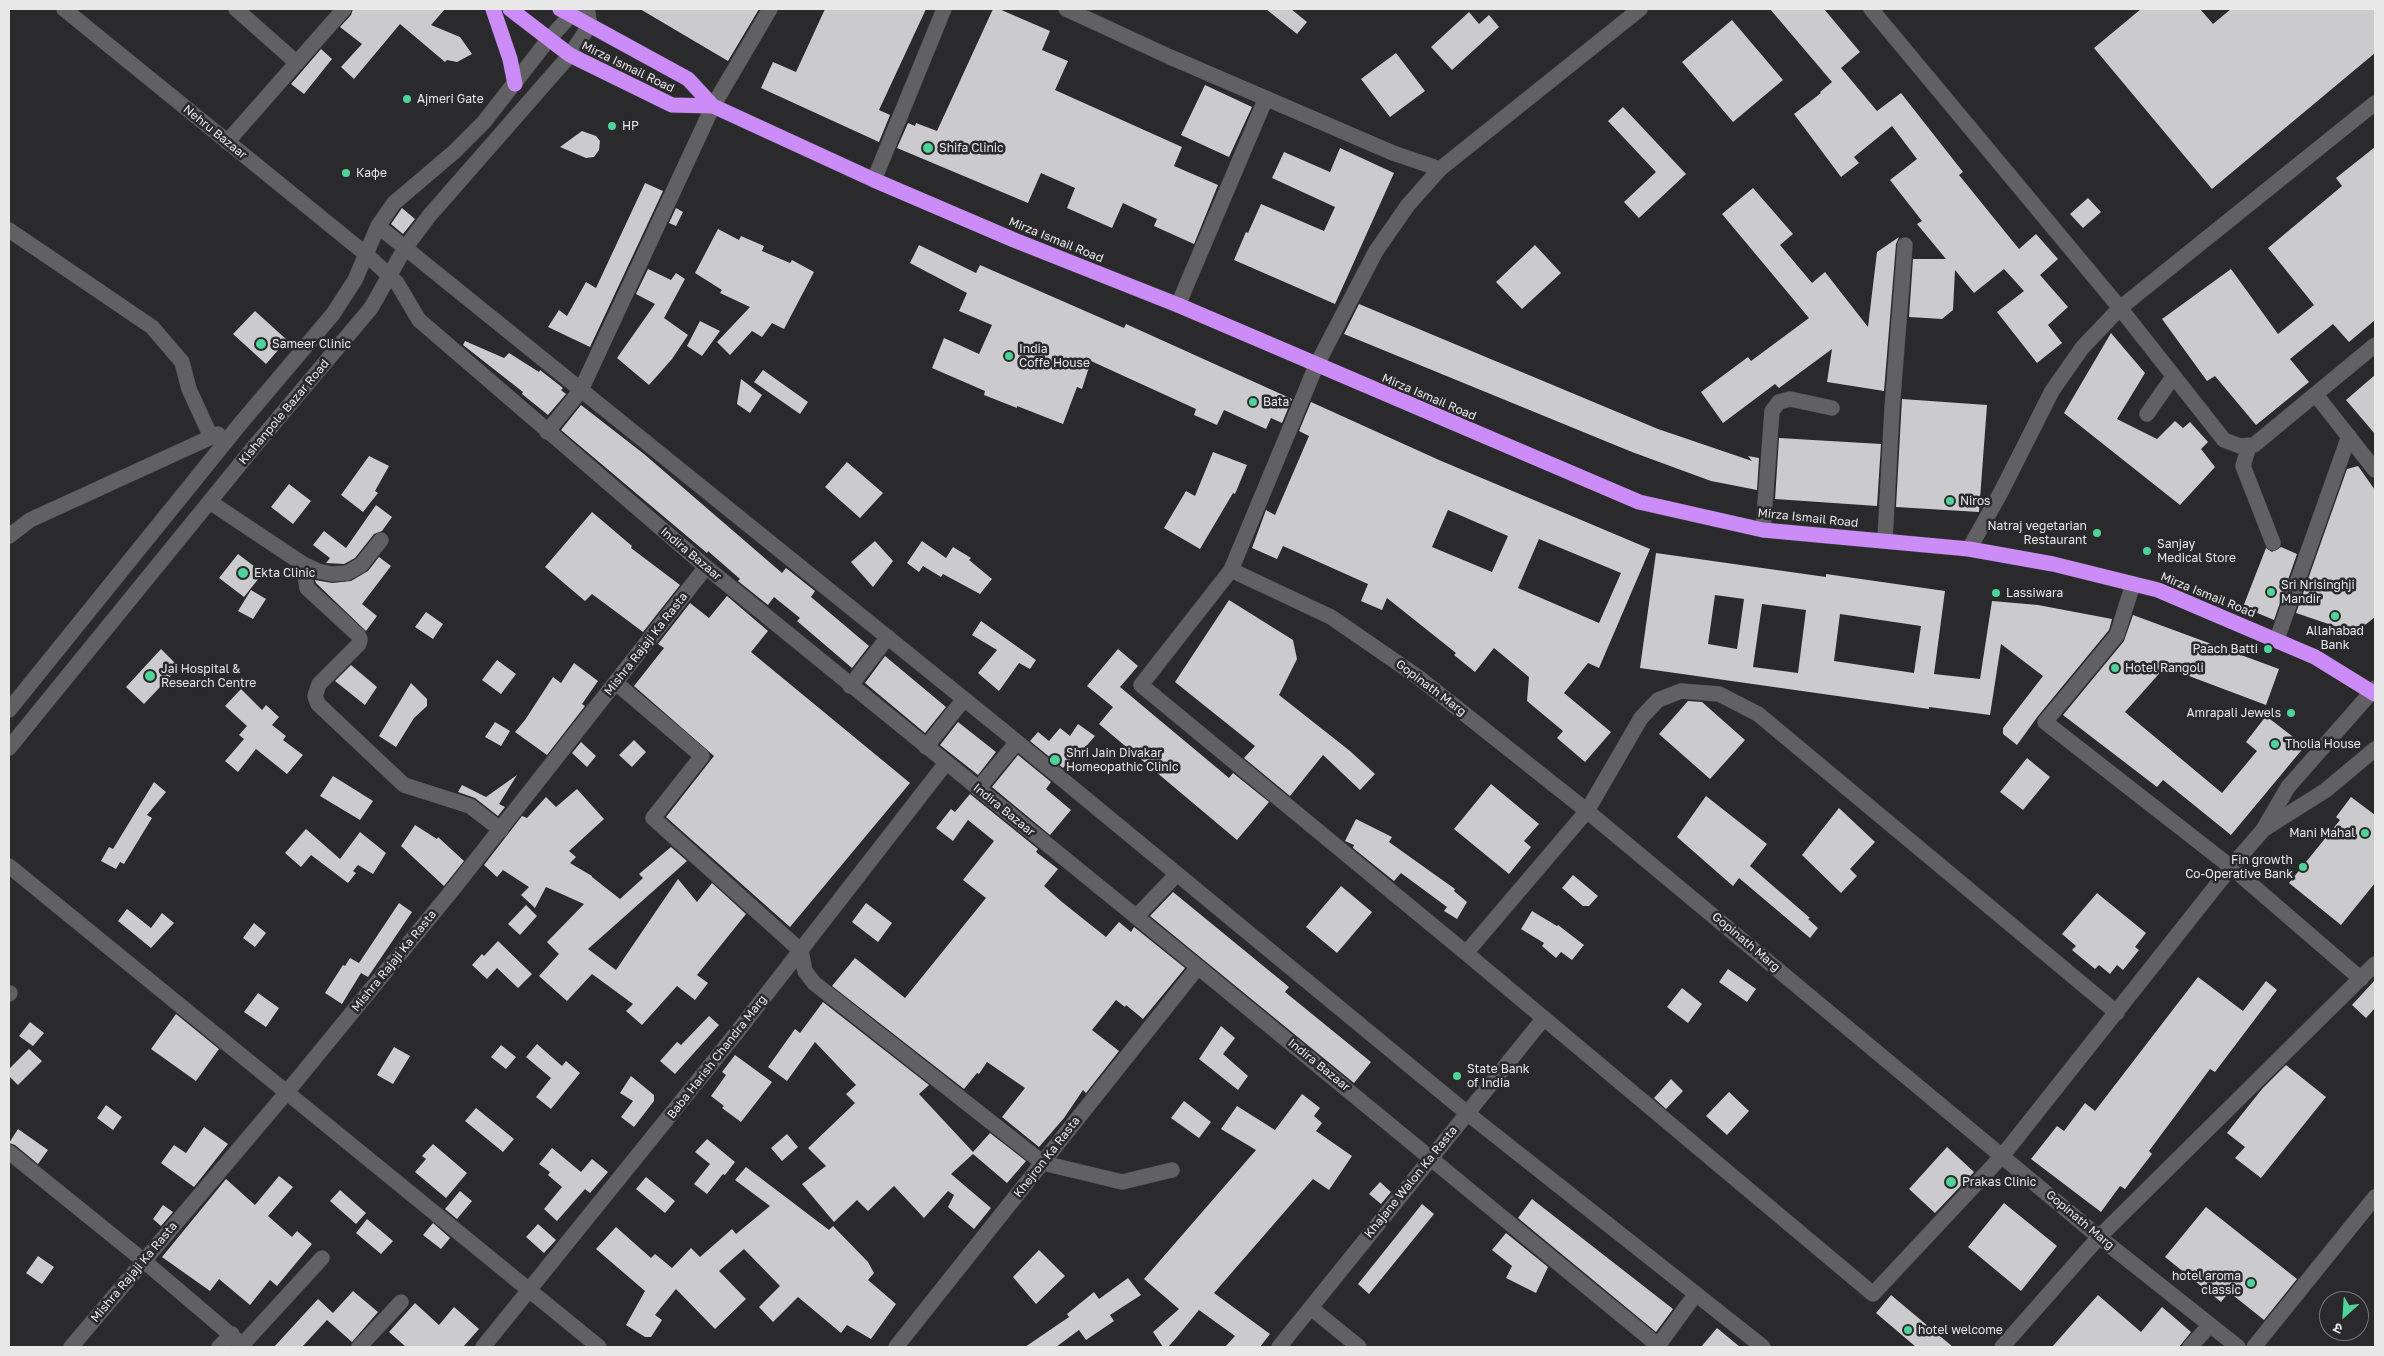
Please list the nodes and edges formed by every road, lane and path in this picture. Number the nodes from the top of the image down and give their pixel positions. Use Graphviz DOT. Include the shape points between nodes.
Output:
graph roads {
  1 [pos="64,9"];
  2 [pos="236,9"];
  3 [pos="344,9"];
  4 [pos="493,9"];
  5 [pos="510,9"];
  6 [pos="770,9"];
  7 [pos="944,9"];
  8 [pos="1066,9"];
  9 [pos="1640,9"];
  10 [pos="1871,9"];
  11 [pos="575,10"];
  12 [pos="80,14"];
  13 [pos="590,25"];
  14 [pos="548,40"];
  15 [pos="570,55"];
  16 [pos="297,63"];
  17 [pos="515,84"];
  18 [pos="1266,98"];
  19 [pos="2375,103"];
  20 [pos="713,106"];
  21 [pos="227,142"];
  22 [pos="1440,169"];
  23 [pos="874,180"];
  24 [pos="378,226"];
  25 [pos="9,230"];
  26 [pos="1905,246"];
  27 [pos="405,248"];
  28 [pos="366,255"];
  29 [pos="390,276"];
  30 [pos="1178,305"];
  31 [pos="2120,308"];
  32 [pos="2375,345"];
  33 [pos="1316,366"];
  34 [pos="2173,377"];
  35 [pos="582,390"];
  36 [pos="2316,395"];
  37 [pos="1832,408"];
  38 [pos="2147,414"];
  39 [pos="240,424"];
  40 [pos="547,432"];
  41 [pos="2349,436"];
  42 [pos="211,437"];
  43 [pos="2249,446"];
  44 [pos="2375,470"];
  45 [pos="210,502"];
  46 [pos="1763,530"];
  47 [pos="9,536"];
  48 [pos="380,540"];
  49 [pos="1885,540"];
  50 [pos="2273,543"];
  51 [pos="1968,549"];
  52 [pos="303,564"];
  53 [pos="706,567"];
  54 [pos="1231,570"];
  55 [pos="2134,584"];
  56 [pos="888,637"];
  57 [pos="2277,639"];
  58 [pos="616,683"];
  59 [pos="850,686"];
  60 [pos="2374,691"];
  61 [pos="964,698"];
  62 [pos="9,710"];
  63 [pos="1017,742"];
  64 [pos="9,748"];
  65 [pos="926,748"];
  66 [pos="2375,749"];
  67 [pos="946,764"];
  68 [pos="978,789"];
  69 [pos="1588,810"];
  70 [pos="500,830"];
  71 [pos="2263,830"];
  72 [pos="9,866"];
  73 [pos="2231,867"];
  74 [pos="1177,874"];
  75 [pos="1136,917"];
  76 [pos="800,951"];
  77 [pos="1466,952"];
  78 [pos="2375,964"];
  79 [pos="1198,967"];
  80 [pos="2361,979"];
  81 [pos="2117,1013"];
  82 [pos="1544,1018"];
  83 [pos="287,1092"];
  84 [pos="1467,1113"];
  85 [pos="9,1152"];
  86 [pos="2003,1155"];
  87 [pos="1431,1158"];
  88 [pos="1043,1163"];
  89 [pos="1172,1170"];
  90 [pos="2375,1197"];
  91 [pos="2099,1237"];
  92 [pos="322,1258"];
  93 [pos="144,1260"];
  94 [pos="530,1292"];
  95 [pos="1695,1295"];
  96 [pos="401,1302"];
  97 [pos="1311,1308"];
  98 [pos="2210,1325"];
  99 [pos="232,1334"];
  100 [pos="244,1346"];
  101 [pos="71,1347"];
  102 [pos="219,1347"];
  103 [pos="358,1347"];
  104 [pos="484,1347"];
  105 [pos="599,1347"];
  106 [pos="896,1347"];
  107 [pos="1279,1347"];
  108 [pos="1359,1347"];
  109 [pos="1658,1347"];
  110 [pos="1763,1347"];
  111 [pos="2002,1347"];
  112 [pos="2190,1347"];
  113 [pos="2238,1347"];
  114 [pos="2254,1347"];
  1 -- 12 [label="street, Nehru Bazaar"];
  2 -- 16 [label="street"];
  3 -- 16 [label="street"];
  4 -- 17 [label="highway"];
  5 -- 14 [label="highway, Mirza Ismail Road"];
  6 -- 20 [label="street"];
  7 -- 23 [label="street"];
  8 -- 18 [label="street"];
  9 -- 22 [label="street"];
  10 -- 31 [label="street"];
  11 -- 13 [label="highway"];
  11 -- 14 [label="street"];
  12 -- 21 [label="street, Nehru Bazaar"];
  13 -- 15 [label="street, Kishanpole Bazar Road"];
  13 -- 20 [label="highway" via="688,79"];
  14 -- 15 [label="highway, Mirza Ismail Road"];
  14 -- 17 [label="street"];
  15 -- 20 [label="highway, Mirza Ismail Road" via="672,105"];
  15 -- 27 [label="street, Kishanpole Bazar Road" via="429,216"];
  16 -- 21 [label="street"];
  17 -- 24 [label="street" via="454,152 394,203"];
  18 -- 22 [label="street" via="1393,153"];
  18 -- 30 [label="street"];
  19 -- 31 [label="street"];
  20 -- 23 [label="highway, Mirza Ismail Road"];
  20 -- 35 [label="street"];
  21 -- 28 [label="street, Nehru Bazaar"];
  22 -- 33 [label="street" via="1408,205 1376,250"];
  23 -- 30 [label="highway, Mirza Ismail Road"];
  24 -- 27 [label="street"];
  24 -- 28 [label="street"];
  25 -- 42 [label="street" via="152,327 182,362 189,389"];
  26 -- 49 [label="street"];
  27 -- 29 [label="street, Kishanpole Bazar Road"];
  27 -- 35 [label="street"];
  28 -- 29 [label="street, Indira Bazaar"];
  28 -- 39 [label="street" via="333,314"];
  29 -- 40 [label="street, Indira Bazaar" via="419,320"];
  29 -- 45 [label="street, Kishanpole Bazar Road" via="371,308"];
  30 -- 33 [label="highway, Mirza Ismail Road"];
  31 -- 34 [label="street"];
  31 -- 51 [label="street" via="2082,348 2052,391"];
  32 -- 36 [label="street"];
  33 -- 46 [label="highway, Mirza Ismail Road" via="1639,502"];
  33 -- 54 [label="street"];
  34 -- 38 [label="street"];
  34 -- 43 [label="street" via="2224,440"];
  35 -- 40 [label="street"];
  35 -- 56 [label="street"];
  36 -- 41 [label="street"];
  36 -- 43 [label="street" via="2254,446"];
  37 -- 46 [label="street" via="1790,399 1779,402 1772,412"];
  39 -- 42 [label="street"];
  39 -- 62 [label="street"];
  40 -- 53 [label="street, Indira Bazaar"];
  41 -- 44 [label="street"];
  41 -- 57 [label="street"];
  42 -- 47 [label="street" via="30,520"];
  43 -- 50 [label="street" via="2243,466"];
  45 -- 52 [label="street"];
  45 -- 64 [label="street, Kishanpole Bazar Road"];
  46 -- 49 [label="highway, Mirza Ismail Road"];
  48 -- 52 [label="street" via="361,565 347,573 318,572"];
  49 -- 51 [label="highway, Mirza Ismail Road"];
  51 -- 55 [label="highway, Mirza Ismail Road" via="2053,564"];
  52 -- 70 [label="street" via="307,588 360,639 359,644 319,684 315,696 318,704 404,785 470,806"];
  53 -- 58 [label="street, Mishra Rajaji Ka Rasta"];
  53 -- 59 [label="street, Indira Bazaar"];
  54 -- 69 [label="street, Gopinath Marg" via="1331,616 1418,676"];
  54 -- 77 [label="street" via="1141,685"];
  55 -- 57 [label="highway, Mirza Ismail Road" via="2158,590"];
  55 -- 73 [label="street" via="2117,635 2045,722"];
  56 -- 59 [label="street"];
  56 -- 61 [label="street"];
  57 -- 60 [label="highway, Mirza Ismail Road" via="2316,657"];
  58 -- 70 [label="street, Mishra Rajaji Ka Rasta"];
  58 -- 76 [label="street" via="702,756 653,818"];
  59 -- 65 [label="street, Indira Bazaar"];
  60 -- 71 [label="street" via="2288,787"];
  61 -- 63 [label="street"];
  61 -- 65 [label="street"];
  63 -- 68 [label="street"];
  63 -- 74 [label="street"];
  65 -- 67 [label="street, Indira Bazaar"];
  66 -- 71 [label="street" via="2326,790"];
  67 -- 68 [label="street, Indira Bazaar"];
  67 -- 76 [label="street, Baba Harish Chandra Marg"];
  68 -- 75 [label="street, Indira Bazaar"];
  69 -- 77 [label="street"];
  69 -- 81 [label="street" via="1641,718 1658,700 1682,691 1719,694 1758,714"];
  69 -- 86 [label="street, Gopinath Marg"];
  70 -- 83 [label="street, Mishra Rajaji Ka Rasta"];
  71 -- 73 [label="street"];
  72 -- 83 [label="street"];
  73 -- 80 [label="street"];
  73 -- 81 [label="street"];
  74 -- 75 [label="street"];
  74 -- 84 [label="street"];
  75 -- 79 [label="street, Indira Bazaar"];
  76 -- 88 [label="street" via="806,971 814,983"];
  76 -- 94 [label="street, Baba Harish Chandra Marg"];
  77 -- 82 [label="street"];
  78 -- 80 [label="street"];
  79 -- 87 [label="street, Indira Bazaar"];
  79 -- 88 [label="street, Khejron Ka Rasta"];
  80 -- 91 [label="street"];
  81 -- 86 [label="street"];
  82 -- 84 [label="street, Khajane Walon Ka Rasta"];
  82 -- 86 [label="street" via="1874,1294"];
  83 -- 93 [label="street, Mishra Rajaji Ka Rasta"];
  83 -- 94 [label="street"];
  84 -- 87 [label="street, Khajane Walon Ka Rasta"];
  84 -- 95 [label="street"];
  85 -- 93 [label="street"];
  86 -- 91 [label="street, Gopinath Marg"];
  87 -- 97 [label="street, Khajane Walon Ka Rasta"];
  87 -- 109 [label="street, Indira Bazaar"];
  88 -- 89 [label="street" via="1122,1182"];
  88 -- 106 [label="street, Khejron Ka Rasta"];
  90 -- 114 [label="street"];
  91 -- 98 [label="street, Gopinath Marg"];
  91 -- 111 [label="street"];
  92 -- 100 [label="street"];
  93 -- 99 [label="street"];
  93 -- 101 [label="street, Mishra Rajaji Ka Rasta"];
  94 -- 104 [label="street, Baba Harish Chandra Marg"];
  94 -- 105 [label="street"];
  95 -- 109 [label="street"];
  95 -- 110 [label="street"];
  96 -- 103 [label="street"];
  97 -- 107 [label="street, Khajane Walon Ka Rasta"];
  97 -- 108 [label="street"];
  98 -- 112 [label="street"];
  98 -- 113 [label="street, Gopinath Marg"];
  99 -- 100 [label="street"];
  99 -- 102 [label="street"];
}
